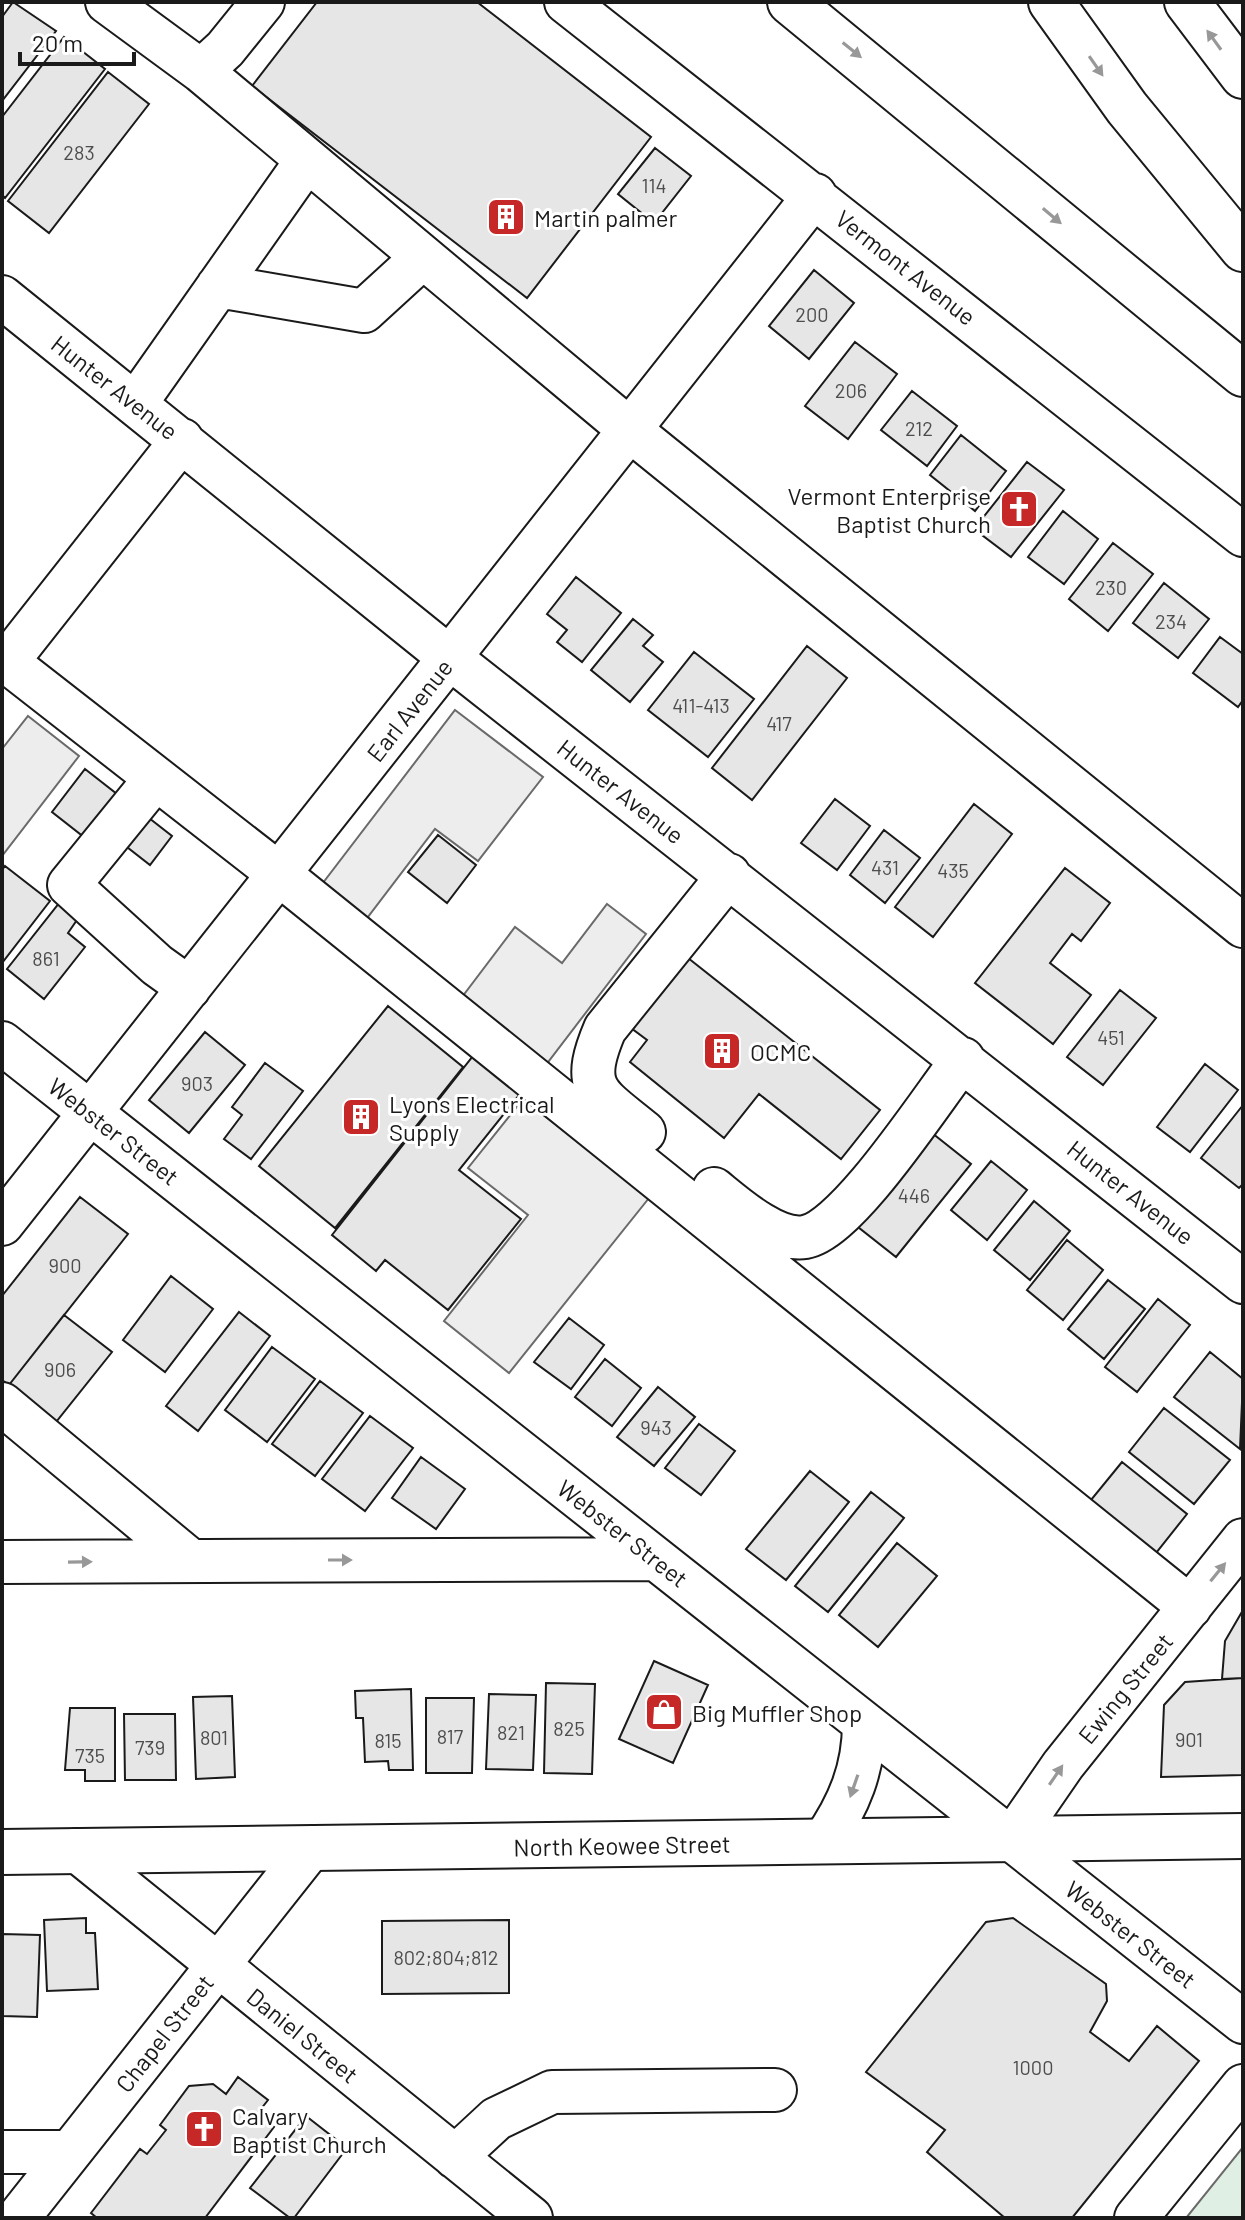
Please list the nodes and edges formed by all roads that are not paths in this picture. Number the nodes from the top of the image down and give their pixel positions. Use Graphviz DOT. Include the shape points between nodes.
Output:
graph roads {
  1 [pos="107,2"];
  2 [pos="263,2"];
  3 [pos="566,2"];
  4 [pos="790,2"];
  5 [pos="1051,2"];
  6 [pos="1187,2"];
  7 [pos="201,71"];
  8 [pos="1243,76"];
  9 [pos="307,160"];
  10 [pos="815,195"];
  11 [pos="1243,249"];
  12 [pos="423,257"];
  13 [pos="218,286"];
  14 [pos="2,297"];
  15 [pos="1243,374"];
  16 [pos="136,403"];
  17 [pos="630,430"];
  18 [pos="182,440"];
  19 [pos="1243,535"];
  20 [pos="450,658"];
  21 [pos="4,660"];
  22 [pos="156,778"];
  23 [pos="279,874"];
  24 [pos="729,875"];
  25 [pos="1243,926"];
  26 [pos="189,988"];
  27 [pos="2,1043"];
  28 [pos="963,1059"];
  29 [pos="88,1111"];
  30 [pos="2,1224"];
  31 [pos="1243,1282"];
  32 [pos="2,1404"];
  33 [pos="1243,1540"];
  34 [pos="656,1559"];
  35 [pos="191,1561"];
  36 [pos="2,1562"];
  37 [pos="1190,1607"];
  38 [pos="864,1723"];
  39 [pos="1243,1836"];
  40 [pos="1012,1839"];
  41 [pos="823,1842"];
  42 [pos="310,1849"];
  43 [pos="76,1850"];
  44 [pos="2,1852"];
  45 [pos="217,1966"];
  46 [pos="1243,2022"];
  47 [pos="1243,2086"];
  48 [pos="775,2090"];
  49 [pos="2,2152"];
  50 [pos="70,2152"];
  51 [pos="455,2157"];
  52 [pos="39,2211"];
  53 [pos="531,2218"];
  54 [pos="1136,2218"];
  1 -- 7 [label="street"];
  2 -- 7 [label="street"];
  3 -- 10 [label="street, Vermont Avenue"];
  4 -- 15 [label="main road, one-way"];
  5 -- 11 [label="main road, one-way" via="1127,108"];
  8 -- 6 [label="main road, one-way"];
  7 -- 9 [label="street"];
  9 -- 12 [label="street"];
  9 -- 13 [label="street"];
  10 -- 17 [label="street, Earl Avenue"];
  10 -- 19 [label="street, Vermont Avenue"];
  12 -- 13 [label="street" via="364,311"];
  12 -- 17 [label="street"];
  13 -- 16 [label="street"];
  14 -- 16 [label="street, Hunter Avenue"];
  16 -- 18 [label="street, Hunter Avenue"];
  17 -- 20 [label="street, Earl Avenue"];
  17 -- 25 [label="street"];
  18 -- 20 [label="street, Hunter Avenue"];
  18 -- 21 [label="street"];
  20 -- 23 [label="street, Earl Avenue"];
  20 -- 24 [label="street, Hunter Avenue"];
  21 -- 22 [label="street"];
  22 -- 23 [label="street"];
  22 -- 26 [label="street" via="69,885"];
  23 -- 26 [label="street, Earl Avenue"];
  23 -- 37 [label="street"];
  24 -- 28 [label="street, Hunter Avenue"];
  24 -- 28 [label="street" via="605,1029 592,1077 600,1096 747,1217 803,1238 830,1227"];
  26 -- 29 [label="street, Earl Avenue"];
  27 -- 29 [label="street, Webster Street"];
  28 -- 31 [label="street, Hunter Avenue"];
  29 -- 30 [label="street, Earl Avenue"];
  29 -- 34 [label="street, Webster Street"];
  32 -- 35 [label="street"];
  37 -- 33 [label="street, Ewing Street, one-way"];
  35 -- 34 [label="street, one-way"];
  34 -- 38 [label="street, Webster Street"];
  36 -- 35 [label="street, one-way"];
  40 -- 37 [label="street, Ewing Street, one-way" via="1063,1765"];
  38 -- 40 [label="street, Webster Street"];
  38 -- 41 [label="street, one-way" via="855,1787"];
  39 -- 40 [label="main road, North Keowee Street"];
  40 -- 41 [label="main road, North Keowee Street"];
  40 -- 46 [label="street, Webster Street"];
  41 -- 42 [label="main road, North Keowee Street"];
  42 -- 43 [label="main road, North Keowee Street"];
  42 -- 45 [label="street, Chapel Street"];
  43 -- 44 [label="main road, North Keowee Street"];
  43 -- 45 [label="street, Daniel Street"];
  45 -- 50 [label="street, Chapel Street"];
  45 -- 51 [label="street, Daniel Street"];
  47 -- 54 [label="street"];
  48 -- 51 [label="street" via="552,2092 496,2119"];
  49 -- 50 [label="street"];
  50 -- 52 [label="street, Chapel Street"];
  51 -- 53 [label="street, Daniel Street"];
}
